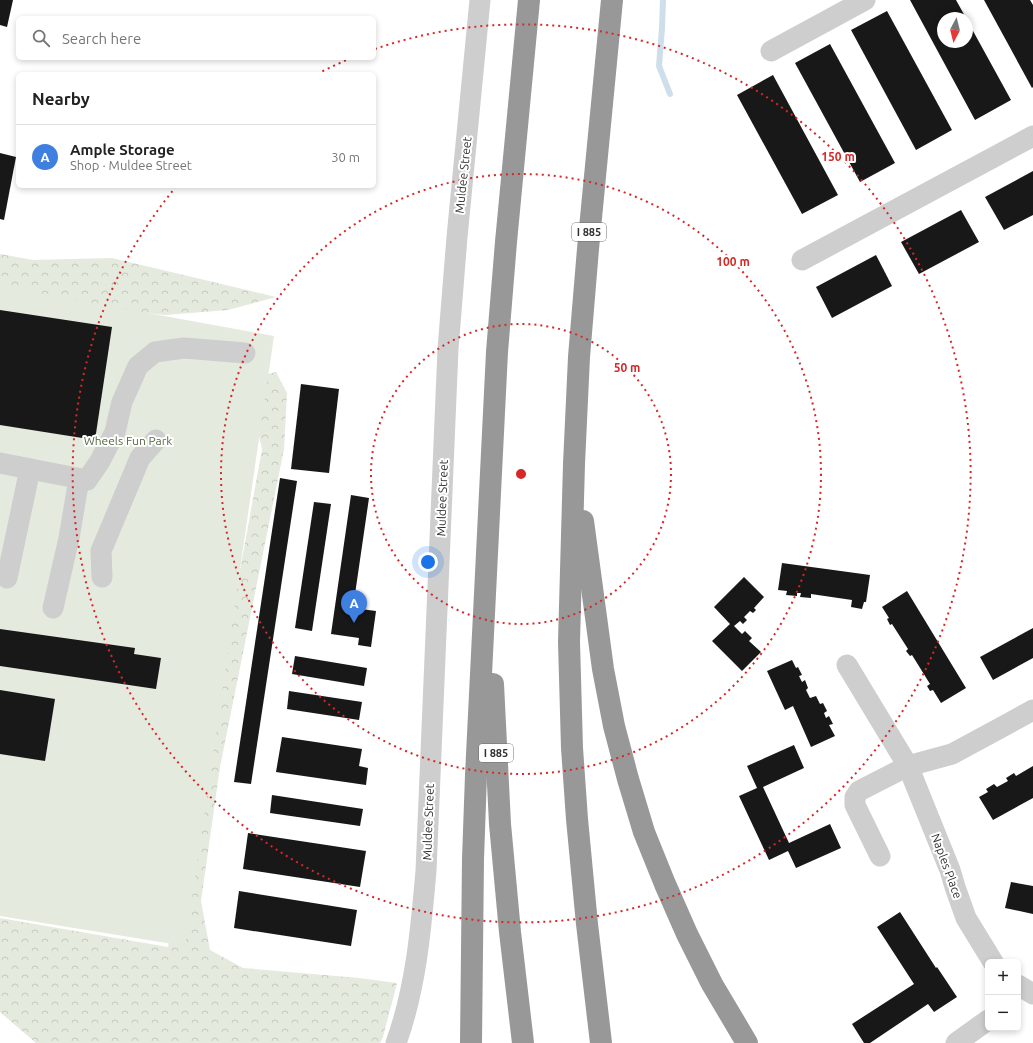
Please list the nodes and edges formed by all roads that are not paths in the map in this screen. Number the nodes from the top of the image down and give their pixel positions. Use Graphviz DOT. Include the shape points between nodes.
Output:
graph roads {
  1 [pos="480,0"];
  2 [pos="529,0"];
  3 [pos="612,0"];
  4 [pos="865,0"];
  5 [pos="771,51"];
  6 [pos="1033,136"];
  7 [pos="802,260"];
  8 [pos="245,353"];
  9 [pos="156,440"];
  10 [pos="492,461"];
  11 [pos="0,463"];
  12 [pos="574,464"];
  13 [pos="30,469"];
  14 [pos="80,478"];
  15 [pos="102,577"];
  16 [pos="7,578"];
  17 [pos="53,608"];
  18 [pos="848,665"];
  19 [pos="1033,710"];
  20 [pos="908,766"];
  21 [pos="880,856"];
  22 [pos="990,959"];
  23 [pos="985,1022"];
  24 [pos="396,1043"];
  25 [pos="471,1043"];
  26 [pos="523,1043"];
  27 [pos="602,1043"];
  28 [pos="747,1043"];
  29 [pos="956,1043"];
  1 -- 24 [label="street, Muldee Street" via="448,349 423,914 409,998"];
  2 -- 10 [label="highway, I 885" via="501,297"];
  3 -- 12 [label="highway, I 885" via="579,357"];
  4 -- 5 [label="street"];
  6 -- 7 [label="street"];
  8 -- 14 [label="street" via="184,348 155,352 138,366 122,402 115,432 100,461 87,480"];
  9 -- 15 [label="street" via="140,458 101,551"];
  10 -- 25 [label="highway" via="476,775"];
  10 -- 26 [label="highway, I 885" via="491,629 496,752 510,932"];
  11 -- 13 [label="street"];
  12 -- 27 [label="highway, I 885" via="569,642 572,748 586,909"];
  12 -- 28 [label="highway" via="603,669 628,779 644,832 678,913 712,984"];
  13 -- 14 [label="street"];
  13 -- 16 [label="street"];
  14 -- 17 [label="street"];
  18 -- 20 [label="street, Naples Place"];
  19 -- 20 [label="street" via="952,754"];
  20 -- 21 [label="street" via="859,791 855,797 855,804"];
  20 -- 22 [label="street, Naples Place" via="950,870 966,918"];
  23 -- 29 [label="street"];
}
